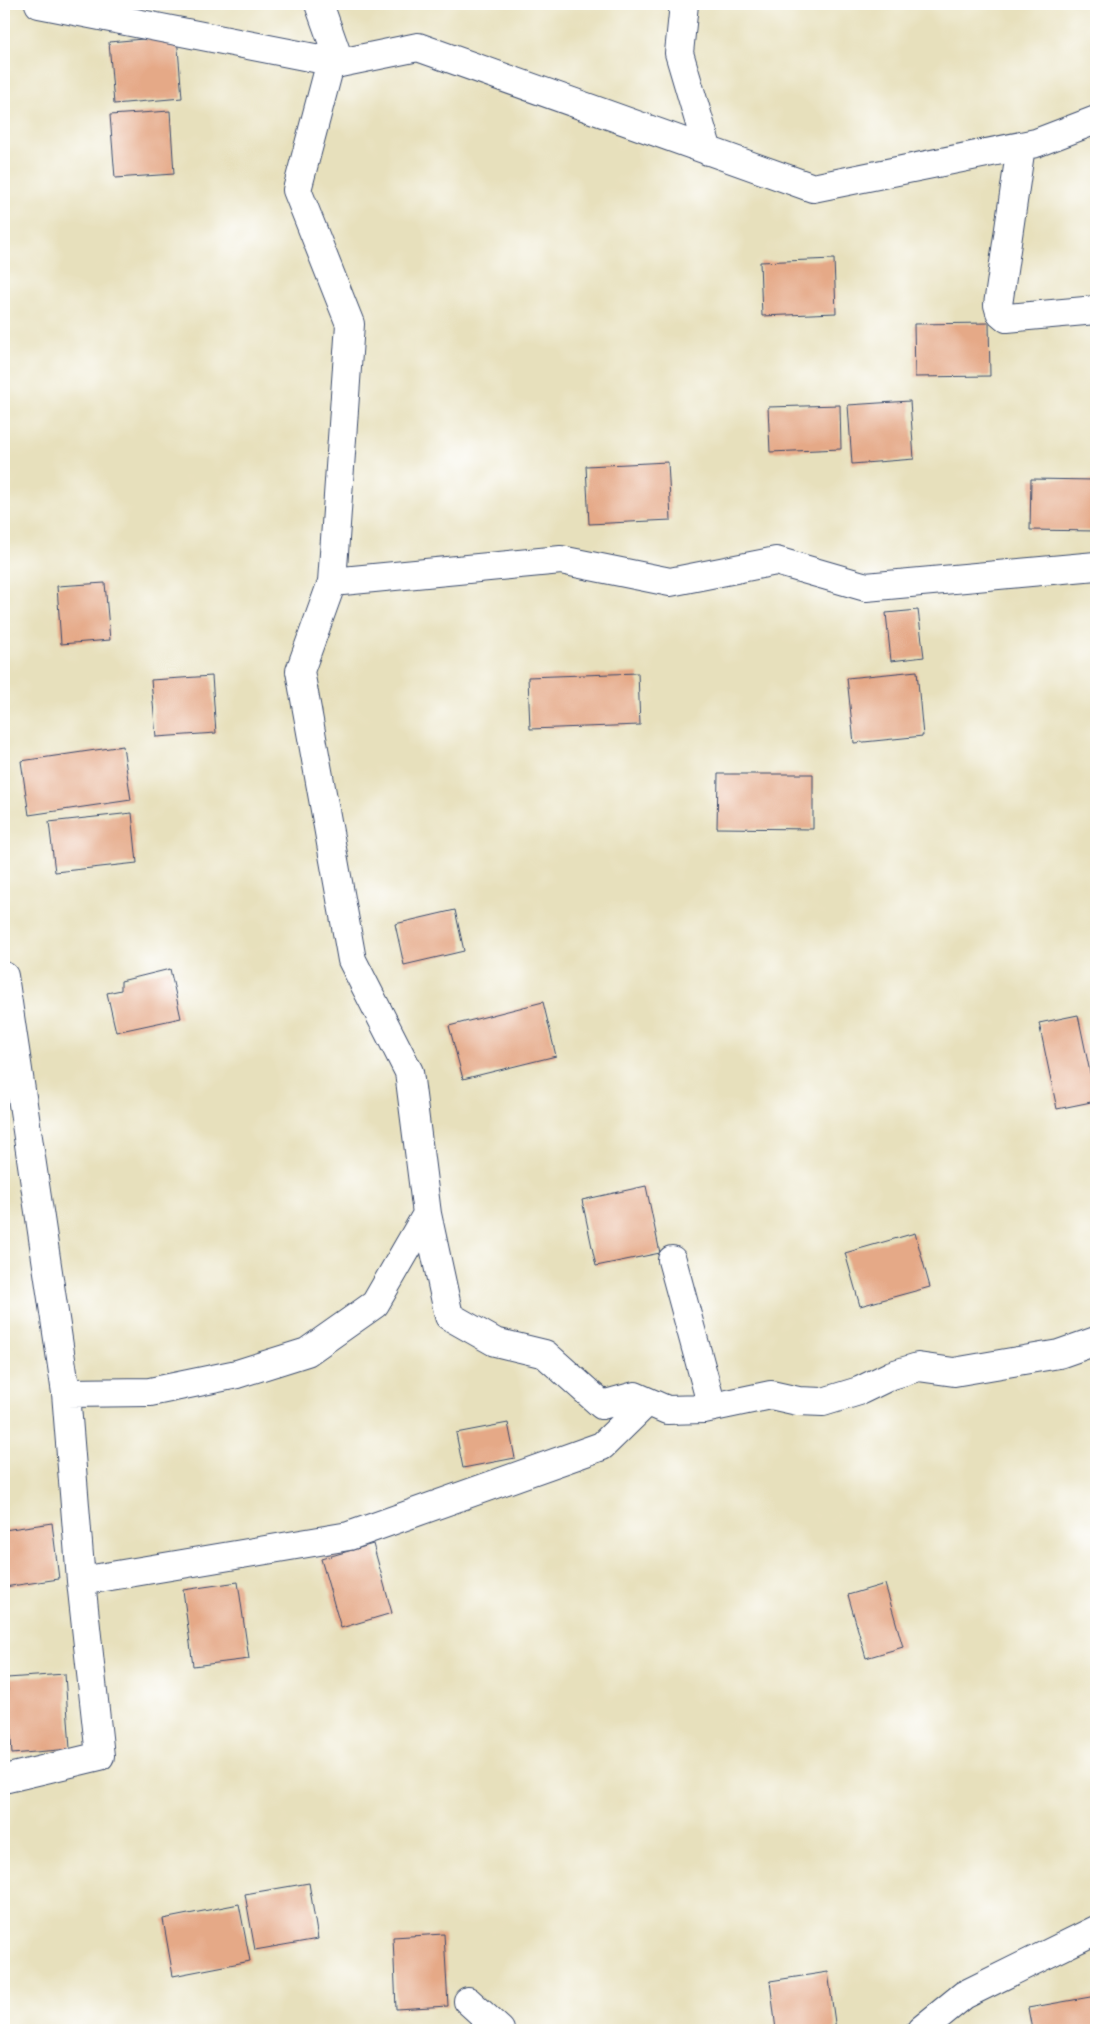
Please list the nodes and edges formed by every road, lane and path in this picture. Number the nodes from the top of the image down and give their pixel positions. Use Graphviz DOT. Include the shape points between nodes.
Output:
graph roads {
  1 [pos="39,4"];
  2 [pos="319,4"];
  3 [pos="684,4"];
  4 [pos="336,62"];
  5 [pos="1096,120"];
  6 [pos="1021,146"];
  7 [pos="708,151"];
  8 [pos="1096,310"];
  9 [pos="1096,566"];
  10 [pos="332,582"];
  11 [pos="4,976"];
  12 [pos="427,1214"];
  13 [pos="672,1260"];
  14 [pos="1096,1341"];
  15 [pos="66,1393"];
  16 [pos="648,1402"];
  17 [pos="712,1407"];
  18 [pos="81,1581"];
  19 [pos="4,1779"];
  20 [pos="1096,1930"];
  21 [pos="468,2001"];
  22 [pos="500,2030"];
  23 [pos="921,2030"];
  1 -- 4 [label="street"];
  2 -- 4 [label="street"];
  3 -- 7 [label="street" via="679,53"];
  4 -- 7 [label="street" via="418,47"];
  4 -- 10 [label="street" via="297,190 350,324"];
  5 -- 6 [label="street"];
  6 -- 7 [label="street" via="813,188"];
  6 -- 8 [label="street" via="998,305 1000,312 1007,318"];
  9 -- 10 [label="street" via="866,587 776,562 670,582 561,560"];
  10 -- 12 [label="street" via="300,670 352,960 409,1072"];
  11 -- 15 [label="street"];
  12 -- 15 [label="street" via="375,1304 306,1352 237,1374 150,1392"];
  12 -- 16 [label="street" via="449,1316 495,1342 545,1354 602,1405 635,1396"];
  13 -- 17 [label="street"];
  14 -- 17 [label="street" via="1059,1354 954,1372 918,1367 823,1402 771,1395"];
  15 -- 18 [label="street"];
  16 -- 17 [label="street" via="667,1410"];
  16 -- 18 [label="street" via="602,1446 349,1536"];
  18 -- 19 [label="street" via="100,1756"];
  20 -- 23 [label="street" via="964,1995"];
  21 -- 22 [label="street"];
}
